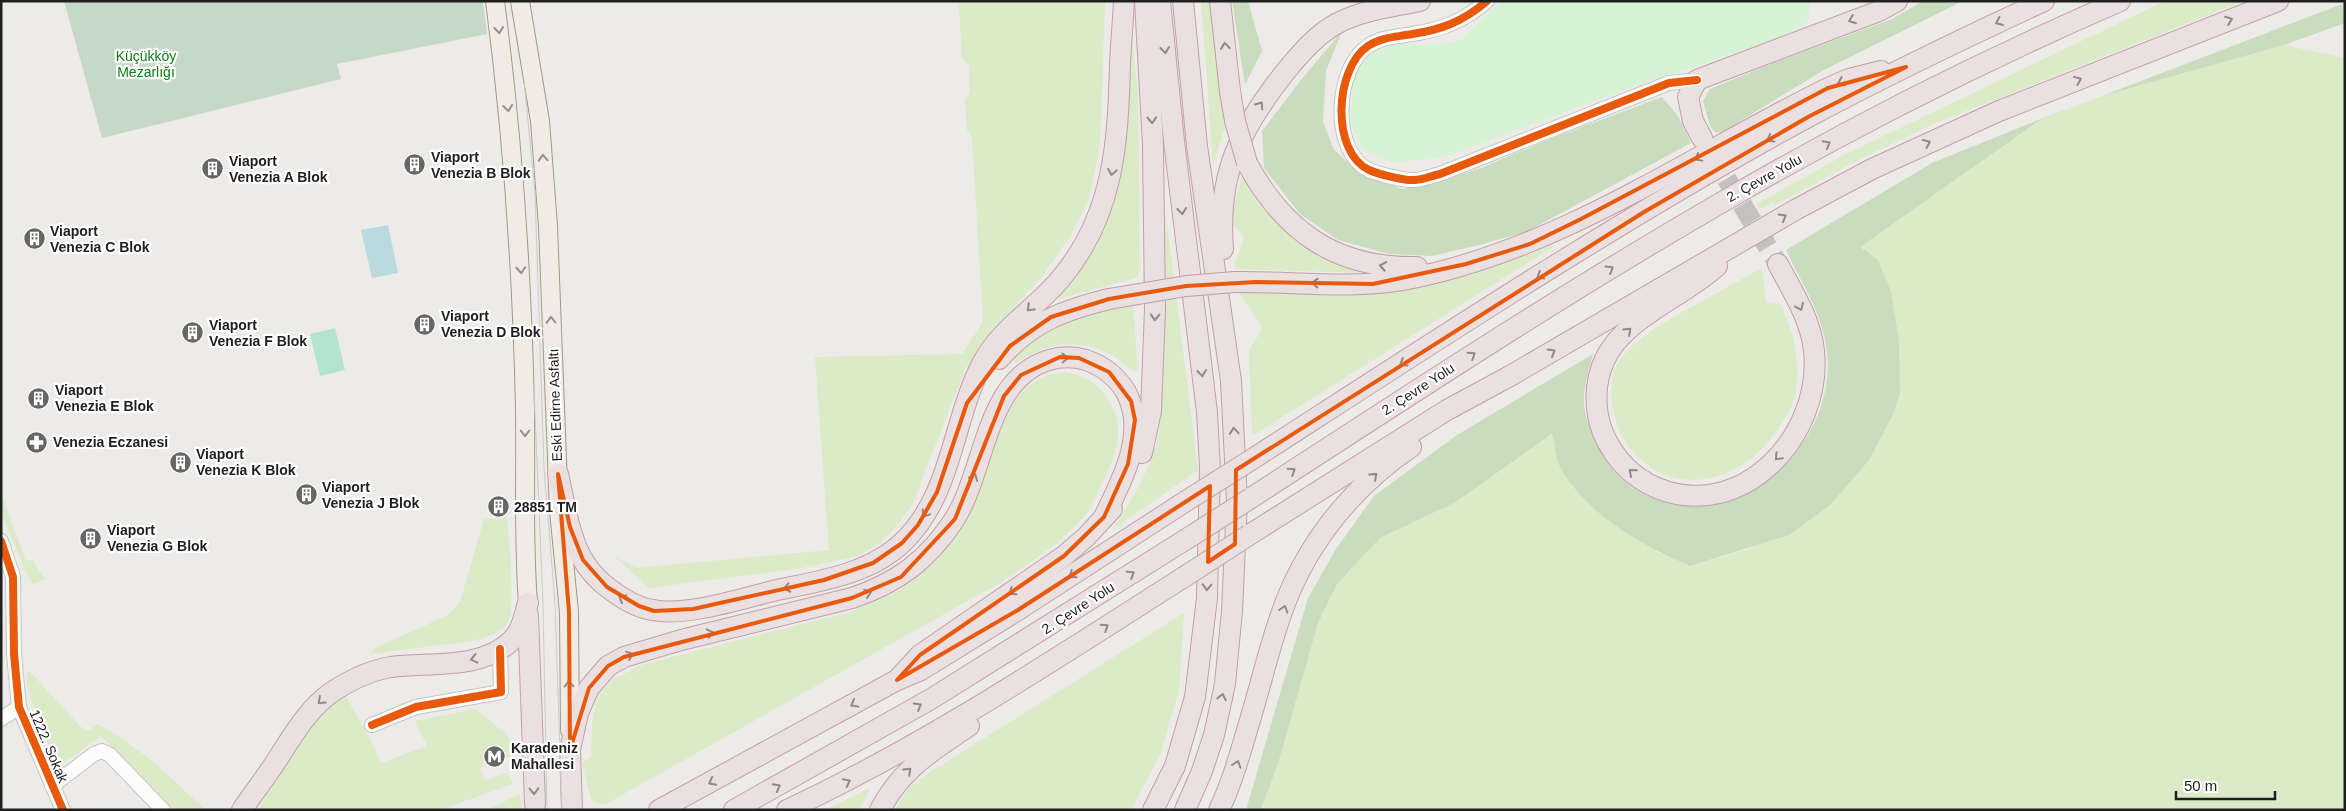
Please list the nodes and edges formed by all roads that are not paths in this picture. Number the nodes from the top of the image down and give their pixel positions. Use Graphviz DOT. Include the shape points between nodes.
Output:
graph roads {
  1 [pos="495,1"];
  2 [pos="520,1"];
  3 [pos="1124,1"];
  4 [pos="1145,1"];
  5 [pos="1160,1"];
  6 [pos="1184,1"];
  7 [pos="1220,1"];
  8 [pos="1420,1"];
  9 [pos="1487,1"];
  10 [pos="1897,1"];
  11 [pos="2044,1"];
  12 [pos="2120,1"];
  13 [pos="2278,1"];
  14 [pos="531,57"];
  15 [pos="502,60"];
  16 [pos="1906,67"];
  17 [pos="1697,80"];
  18 [pos="1702,138"];
  19 [pos="1741,242"];
  20 [pos="1466,264"];
  21 [pos="1778,264"];
  22 [pos="1224,320"];
  23 [pos="1510,376"];
  24 [pos="967,403"];
  25 [pos="558,474"];
  26 [pos="1104,517"];
  27 [pos="1,541"];
  28 [pos="7,602"];
  29 [pos="528,603"];
  30 [pos="500,649"];
  31 [pos="1064,654"];
  32 [pos="897,680"];
  33 [pos="19,707"];
  34 [pos="1,719"];
  35 [pos="372,724"];
  36 [pos="570,750"];
  37 [pos="52,786"];
  38 [pos="535,804"];
  39 [pos="572,805"];
  40 [pos="63,810"];
  41 [pos="162,810"];
  42 [pos="242,810"];
  43 [pos="659,810"];
  44 [pos="734,810"];
  45 [pos="787,810"];
  46 [pos="880,810"];
  47 [pos="1153,810"];
  48 [pos="1185,810"];
  49 [pos="1219,810"];
  1 -- 15 [label="main road, one-way"];
  2 -- 14 [label="main road, Eski Edirne Asfaltı"];
  3 -- 24 [label="highway, one-way" via="1116,149 1105,200 1093,228 1061,278 1002,335 984,361"];
  4 -- 26 [label="highway, one-way" via="1153,145 1155,309 1151,411 1137,468 1120,500"];
  5 -- 47 [label="highway, one-way" via="1207,412 1210,468 1207,598 1195,697 1175,766"];
  6 -- 22 [label="highway" via="1197,146 1210,248"];
  20 -- 7 [label="highway, one-way, bridge" via="1393,268 1365,263 1340,256 1318,244 1280,213 1261,189 1247,163 1237,129"];
  22 -- 8 [label="highway, one-way" via="1223,194 1233,155 1252,118 1305,49 1334,25 1352,16"];
  9 -- 17 [label="street" via="1471,15 1448,27 1385,38 1368,46 1353,62 1343,96 1341,118 1344,137 1368,170 1412,181 1440,174 1669,83"];
  10 -- 17 [label="highway, one-way"];
  11 -- 16 [label="highway, one-way"];
  44 -- 12 [label="highway, 2. Çevre Yolu, one-way, bridge" via="931,699 1533,316 1739,192 1941,84"];
  19 -- 13 [label="highway, one-way" via="1854,178 1938,138"];
  14 -- 15 [label="main road" via="518,52"];
  25 -- 14 [label="main road, Eski Edirne Asfaltı, one-way" via="548,226 540,121"];
  15 -- 29 [label="main road, one-way" via="512,139 521,277"];
  16 -- 20 [label="highway, one-way" via="1866,75 1828,88 1530,244"];
  16 -- 32 [label="highway, one-way, bridge" via="1808,117 1644,212 1018,610 921,670"];
  17 -- 18 [label="highway" via="1688,97"];
  21 -- 19 [label="highway, one-way" via="1810,328 1814,351 1814,383 1807,412 1797,432 1768,467 1725,491 1695,496 1671,494 1648,484 1631,473 1608,443 1600,424 1596,399 1599,374 1612,347 1629,329 1705,277"];
  23 -- 19 [label="highway, one-way"];
  20 -- 24 [label="highway, one-way, bridge" via="1373,284 1234,282 1186,286 1109,299 1058,314 1029,331 998,359"];
  48 -- 22 [label="highway, one-way" via="1214,735 1225,684 1232,611 1237,502 1231,381"];
  31 -- 23 [label="highway, one-way, bridge" via="1447,410"];
  49 -- 23 [label="highway, one-way" via="1236,767 1286,600 1320,538 1354,494 1389,463 1487,398"];
  24 -- 25 [label="highway, one-way" via="930,507 913,531 891,551 866,566 824,580 693,609 654,611 619,597 596,578 579,552"];
  36 -- 25 [label="main road, Eski Edirne Asfaltı, one-way" via="569,612"];
  26 -- 32 [label="highway, one-way" via="1064,556 920,655"];
  36 -- 26 [label="highway, one-way" via="578,713 589,688 608,666 624,657 852,598 901,577 933,547 955,519 1004,396 1021,375 1039,363 1060,357 1094,363 1121,384 1131,401 1135,420 1128,464"];
  27 -- 28 [label="street, 1222. Sokak" via="11,565"];
  28 -- 33 [label="street, 1222. Sokak"];
  29 -- 30 [label="highway" via="516,635"];
  29 -- 38 [label="highway, one-way"];
  30 -- 35 [label="street" via="501,692 416,707"];
  30 -- 42 [label="highway, one-way" via="471,660 380,670 336,690 310,712"];
  45 -- 31 [label="highway, one-way" via="910,747"];
  46 -- 31 [label="highway, one-way" via="896,782 910,768 1030,685"];
  32 -- 43 [label="highway, one-way"];
  33 -- 34 [label="street"];
  33 -- 37 [label="street, 1222. Sokak"];
  36 -- 39 [label="highway, Eski Edirne Asfaltı"];
  37 -- 40 [label="street, 1222. Sokak"];
  37 -- 41 [label="street" via="102,751 110,755"];
}
